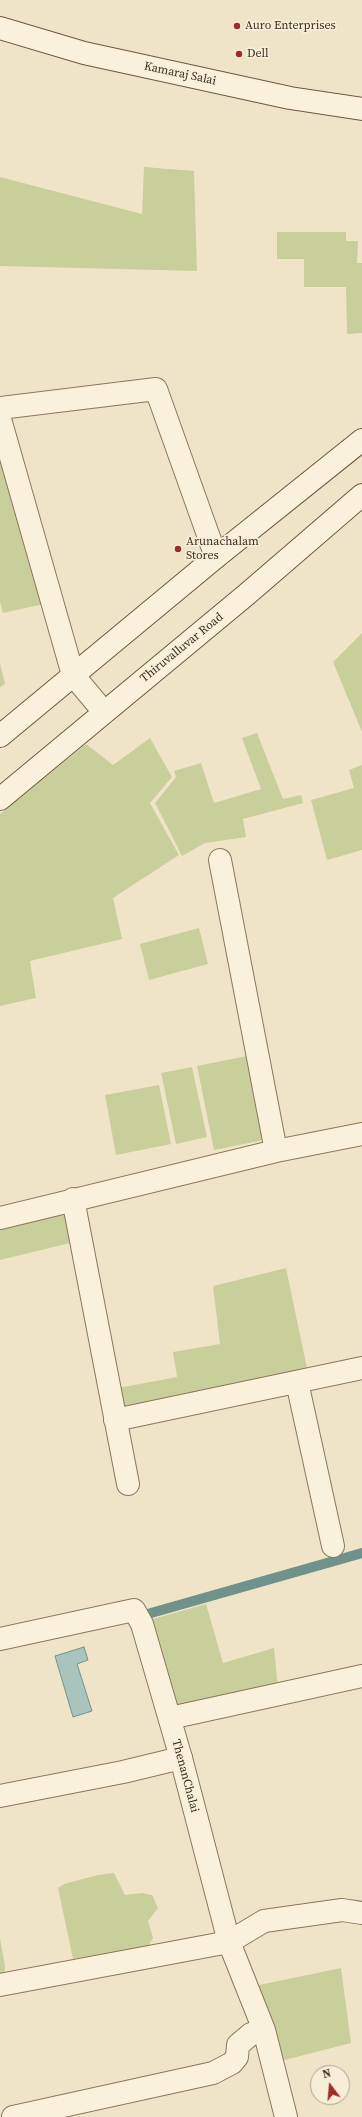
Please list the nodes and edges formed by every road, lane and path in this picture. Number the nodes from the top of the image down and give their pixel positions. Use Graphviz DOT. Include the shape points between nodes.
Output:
graph roads {
  1 [pos="0,28"];
  2 [pos="362,108"];
  3 [pos="0,408"];
  4 [pos="0,419"];
  5 [pos="362,440"];
  6 [pos="362,495"];
  7 [pos="216,557"];
  8 [pos="73,675"];
  9 [pos="104,712"];
  10 [pos="0,736"];
  11 [pos="0,799"];
  12 [pos="220,860"];
  13 [pos="362,1134"];
  14 [pos="276,1151"];
  15 [pos="73,1199"];
  16 [pos="0,1218"];
  17 [pos="362,1368"];
  18 [pos="297,1382"];
  19 [pos="115,1420"];
  20 [pos="128,1484"];
  21 [pos="333,1546"];
  22 [pos="0,1639"];
  23 [pos="362,1676"];
  24 [pos="170,1718"];
  25 [pos="181,1758"];
  26 [pos="0,1796"];
  27 [pos="362,1913"];
  28 [pos="229,1942"];
  29 [pos="0,1985"];
  30 [pos="264,2030"];
  31 [pos="13,2117"];
  32 [pos="286,2117"];
  1 -- 2 [label="street, Kamaraj Salai" via="84,53 290,98"];
  3 -- 7 [label="street" via="156,389"];
  4 -- 8 [label="street"];
  5 -- 7 [label="street"];
  6 -- 9 [label="street, Thiruvalluvar Road"];
  7 -- 8 [label="street"];
  8 -- 9 [label="street"];
  8 -- 10 [label="street"];
  9 -- 11 [label="street, Thiruvalluvar Road"];
  12 -- 14 [label="street"];
  13 -- 14 [label="street"];
  14 -- 15 [label="street"];
  15 -- 16 [label="street"];
  15 -- 19 [label="street"];
  17 -- 18 [label="street"];
  18 -- 19 [label="street"];
  18 -- 21 [label="street"];
  19 -- 20 [label="street"];
  22 -- 24 [label="street, ThenanChalai" via="134,1610 142,1624"];
  23 -- 24 [label="street"];
  24 -- 25 [label="street, ThenanChalai"];
  25 -- 26 [label="street"];
  25 -- 28 [label="street, ThenanChalai"];
  27 -- 28 [label="street" via="342,1910 264,1921"];
  28 -- 29 [label="street"];
  28 -- 30 [label="street, ThenanChalai"];
  30 -- 31 [label="street" via="251,2034 238,2045 237,2057 232,2063 213,2073"];
  30 -- 32 [label="street, ThenanChalai"];
}
